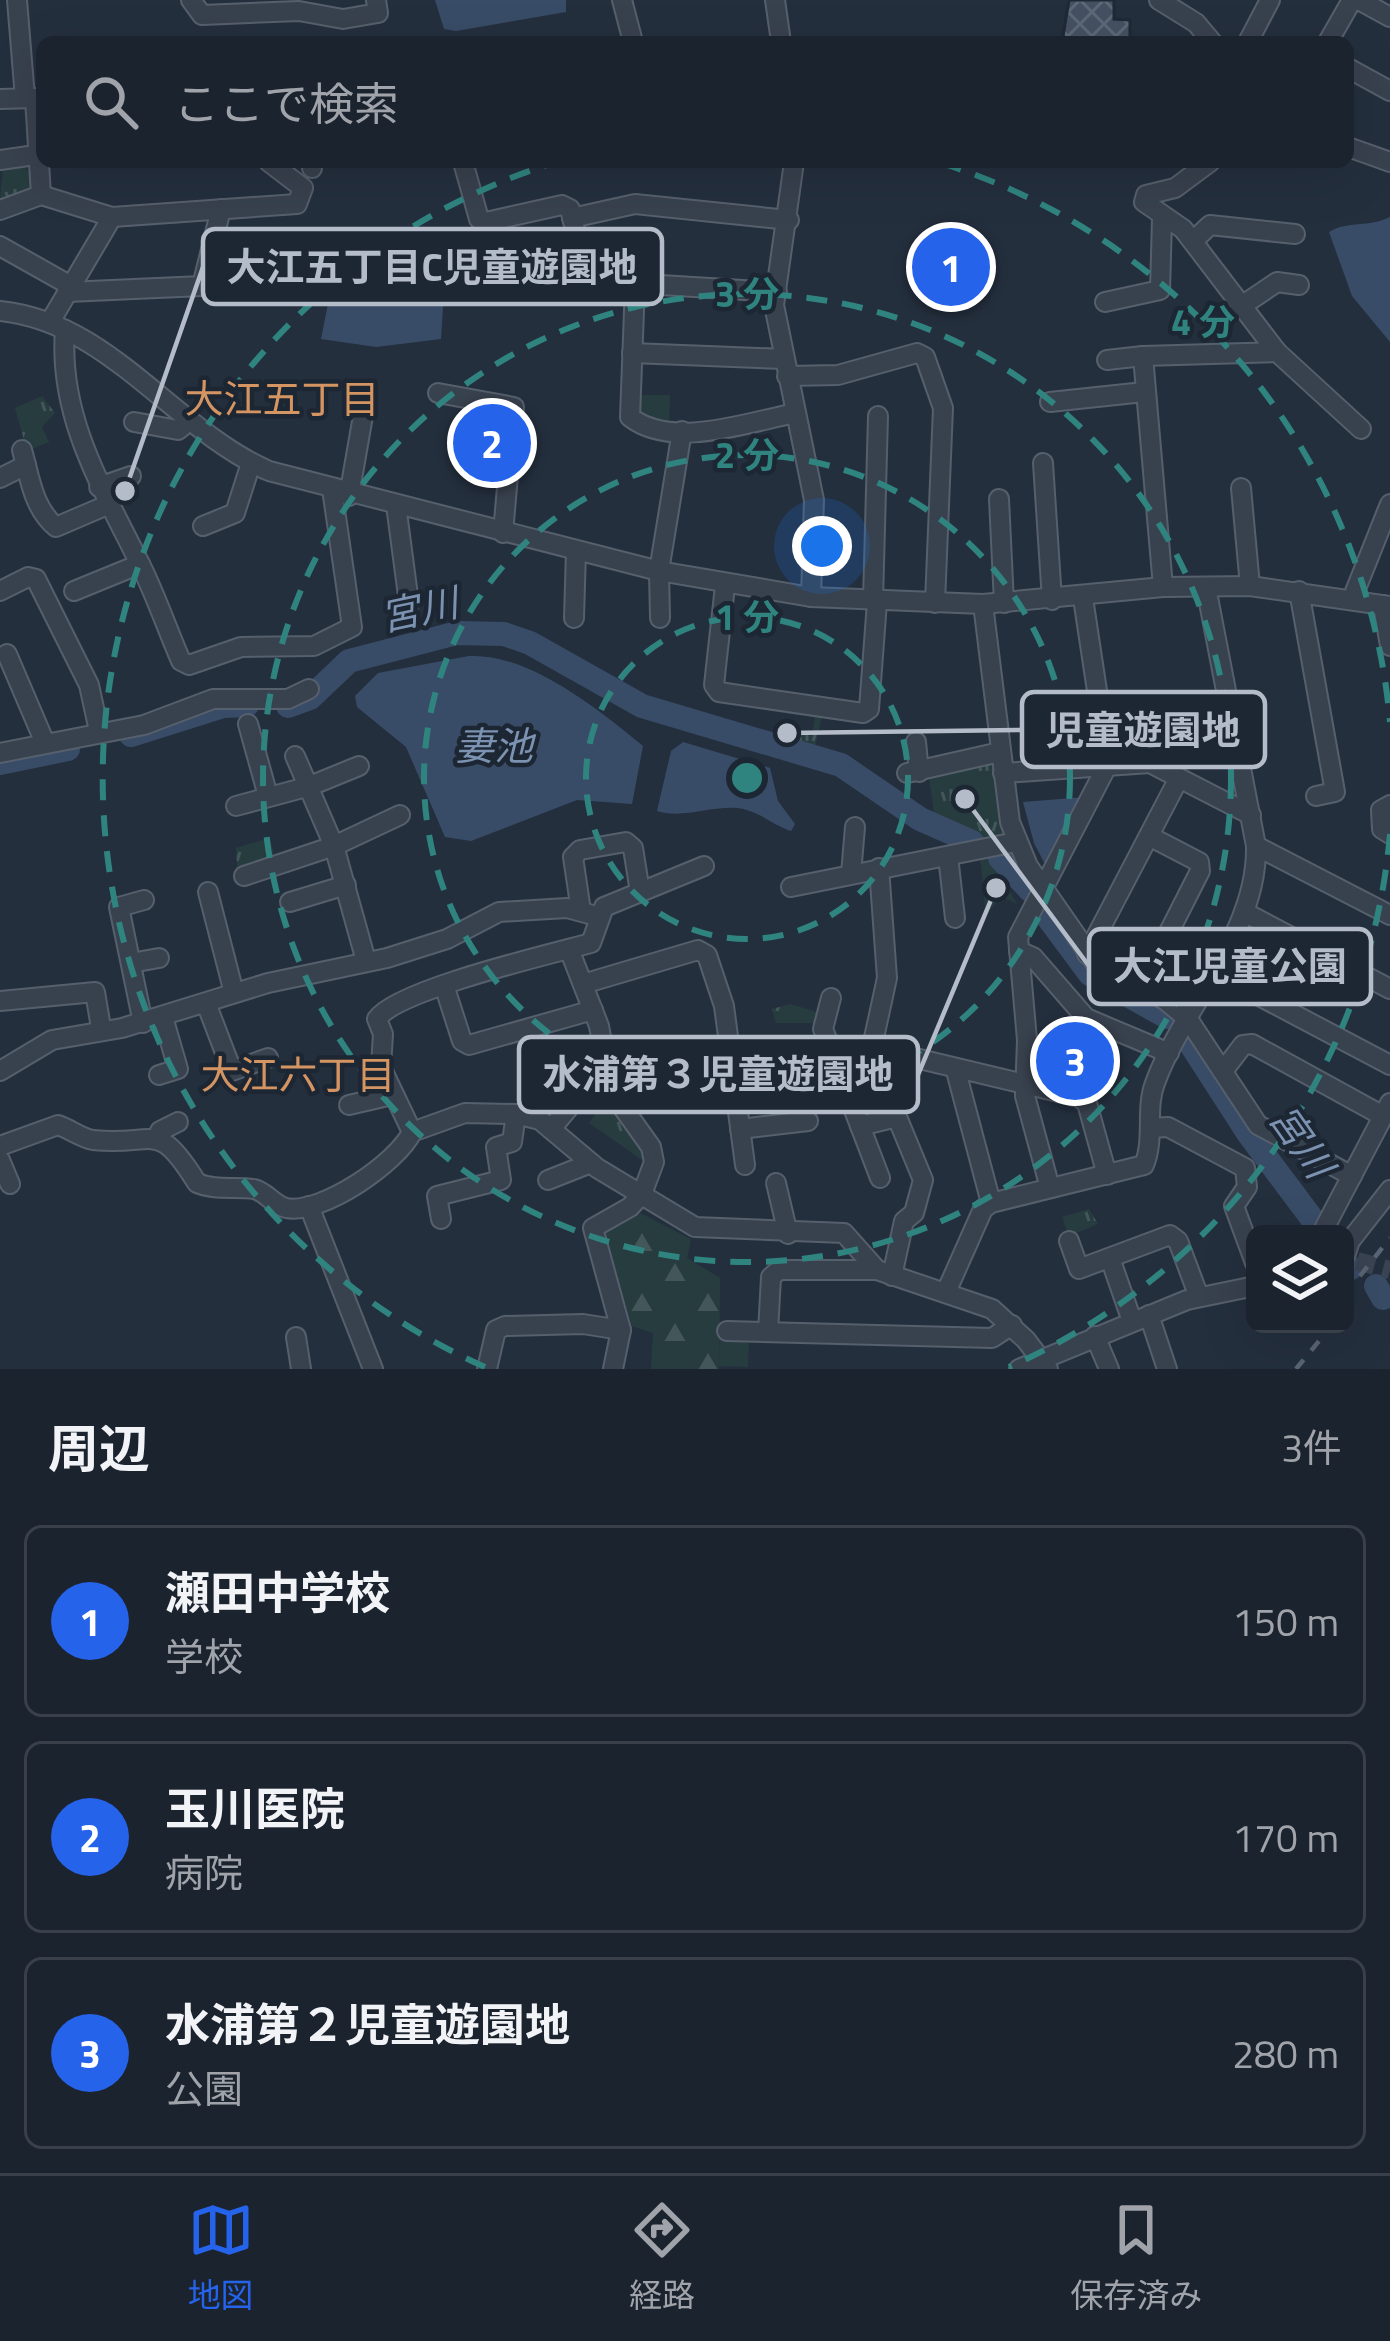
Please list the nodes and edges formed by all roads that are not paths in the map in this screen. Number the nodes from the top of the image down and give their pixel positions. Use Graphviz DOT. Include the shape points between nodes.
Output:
graph roads {
  1 [pos="16,0"];
  2 [pos="191,0"];
  3 [pos="376,0"];
  4 [pos="622,0"];
  5 [pos="776,0"];
  6 [pos="1159,0"];
  7 [pos="1270,0"];
  8 [pos="1356,0"];
  9 [pos="1390,17"];
  10 [pos="631,36"];
  11 [pos="780,36"];
  12 [pos="1207,36"];
  13 [pos="1251,36"];
  14 [pos="1332,36"];
  15 [pos="1354,71"];
  16 [pos="1390,92"];
  17 [pos="34,98"];
  18 [pos="0,99"];
  19 [pos="1354,149"];
  20 [pos="36,155"];
  21 [pos="0,160"];
  22 [pos="1390,162"];
  23 [pos="41,168"];
  24 [pos="277,168"];
  25 [pos="465,168"];
  26 [pos="793,168"];
  27 [pos="1202,168"];
  28 [pos="41,195"];
  29 [pos="221,209"];
  30 [pos="0,210"];
  31 [pos="112,217"];
  32 [pos="572,218"];
  33 [pos="1162,219"];
  34 [pos="788,220"];
  35 [pos="1295,234"];
  36 [pos="1192,241"];
  37 [pos="0,246"];
  38 [pos="635,284"];
  39 [pos="1299,285"];
  40 [pos="69,289"];
  41 [pos="777,292"];
  42 [pos="1105,302"];
  43 [pos="1240,307"];
  44 [pos="0,311"];
  45 [pos="57,326"];
  46 [pos="1277,352"];
  47 [pos="632,353"];
  48 [pos="1143,356"];
  49 [pos="1107,360"];
  50 [pos="785,368"];
  51 [pos="1144,392"];
  52 [pos="438,393"];
  53 [pos="1050,402"];
  54 [pos="364,410"];
  55 [pos="796,413"];
  56 [pos="878,416"];
  57 [pos="190,420"];
  58 [pos="134,422"];
  59 [pos="1361,429"];
  60 [pos="682,431"];
  61 [pos="251,463"];
  62 [pos="1043,463"];
  63 [pos="131,476"];
  64 [pos="0,478"];
  65 [pos="1241,488"];
  66 [pos="344,492"];
  67 [pos="102,496"];
  68 [pos="999,499"];
  69 [pos="1390,504"];
  70 [pos="396,505"];
  71 [pos="203,526"];
  72 [pos="502,533"];
  73 [pos="576,551"];
  74 [pos="140,564"];
  75 [pos="659,571"];
  76 [pos="725,586"];
  77 [pos="1250,586"];
  78 [pos="1163,587"];
  79 [pos="1206,587"];
  80 [pos="0,591"];
  81 [pos="74,591"];
  82 [pos="1299,591"];
  83 [pos="811,597"];
  84 [pos="1083,598"];
  85 [pos="1352,599"];
  86 [pos="1052,600"];
  87 [pos="875,602"];
  88 [pos="1004,602"];
  89 [pos="409,603"];
  90 [pos="935,604"];
  91 [pos="983,604"];
  92 [pos="1386,606"];
  93 [pos="574,618"];
  94 [pos="660,618"];
  95 [pos="1390,646"];
  96 [pos="7,654"];
  97 [pos="20,686"];
  98 [pos="309,688"];
  99 [pos="0,694"];
  100 [pos="1099,704"];
  101 [pos="248,724"];
  102 [pos="99,731"];
  103 [pos="916,742"];
  104 [pos="45,743"];
  105 [pos="1000,752"];
  106 [pos="0,753"];
  107 [pos="295,756"];
  108 [pos="1108,764"];
  109 [pos="359,766"];
  110 [pos="1003,773"];
  111 [pos="1179,778"];
  112 [pos="310,786"];
  113 [pos="268,796"];
  114 [pos="1316,796"];
  115 [pos="1390,805"];
  116 [pos="236,806"];
  117 [pos="400,815"];
  118 [pos="1251,815"];
  119 [pos="855,827"];
  120 [pos="1390,834"];
  121 [pos="1149,836"];
  122 [pos="1016,842"];
  123 [pos="1256,845"];
  124 [pos="334,846"];
  125 [pos="947,856"];
  126 [pos="704,866"];
  127 [pos="880,868"];
  128 [pos="851,874"];
  129 [pos="244,876"];
  130 [pos="346,885"];
  131 [pos="790,887"];
  132 [pos="208,892"];
  133 [pos="640,892"];
  134 [pos="1045,892"];
  135 [pos="144,900"];
  136 [pos="290,902"];
  137 [pos="1244,912"];
  138 [pos="591,914"];
  139 [pos="1390,915"];
  140 [pos="955,918"];
  141 [pos="569,949"];
  142 [pos="1019,951"];
  143 [pos="1088,954"];
  144 [pos="159,958"];
  145 [pos="366,961"];
  146 [pos="131,963"];
  147 [pos="1212,971"];
  148 [pos="583,984"];
  149 [pos="444,986"];
  150 [pos="1140,988"];
  151 [pos="1390,989"];
  152 [pos="234,993"];
  153 [pos="831,998"];
  154 [pos="0,1001"];
  155 [pos="206,1003"];
  156 [pos="593,1010"];
  157 [pos="1188,1019"];
  158 [pos="153,1020"];
  159 [pos="101,1028"];
  160 [pos="872,1047"];
  161 [pos="1169,1053"];
  162 [pos="268,1058"];
  163 [pos="834,1058"];
  164 [pos="557,1062"];
  165 [pos="1390,1065"];
  166 [pos="0,1071"];
  167 [pos="956,1071"];
  168 [pos="1223,1071"];
  169 [pos="733,1072"];
  170 [pos="159,1075"];
  171 [pos="692,1078"];
  172 [pos="1026,1081"];
  173 [pos="392,1095"];
  174 [pos="349,1106"];
  175 [pos="1387,1109"];
  176 [pos="516,1114"];
  177 [pos="808,1121"];
  178 [pos="178,1122"];
  179 [pos="860,1126"];
  180 [pos="1150,1128"];
  181 [pos="551,1129"];
  182 [pos="740,1129"];
  183 [pos="412,1132"];
  184 [pos="158,1139"];
  185 [pos="0,1146"];
  186 [pos="0,1160"];
  187 [pos="591,1163"];
  188 [pos="745,1165"];
  189 [pos="266,1169"];
  190 [pos="1107,1175"];
  191 [pos="1352,1176"];
  192 [pos="880,1178"];
  193 [pos="548,1180"];
  194 [pos="776,1183"];
  195 [pos="10,1184"];
  196 [pos="1050,1188"];
  197 [pos="1390,1190"];
  198 [pos="261,1192"];
  199 [pos="642,1193"];
  200 [pos="991,1203"];
  201 [pos="309,1206"];
  202 [pos="441,1220"];
  203 [pos="1326,1225"];
  204 [pos="788,1234"];
  205 [pos="1354,1236"];
  206 [pos="1246,1239"];
  207 [pos="1069,1241"];
  208 [pos="1110,1258"];
  209 [pos="884,1273"];
  210 [pos="1246,1288"];
  211 [pos="947,1290"];
  212 [pos="1199,1297"];
  213 [pos="1141,1318"];
  214 [pos="1012,1325"];
  215 [pos="620,1330"];
  216 [pos="727,1331"];
  217 [pos="768,1332"];
  218 [pos="296,1336"];
  219 [pos="1095,1336"];
  220 [pos="1045,1364"];
  221 [pos="302,1369"];
  222 [pos="373,1369"];
  223 [pos="487,1369"];
  224 [pos="613,1369"];
  225 [pos="1019,1369"];
  226 [pos="1109,1369"];
  227 [pos="1167,1369"];
  1 -- 17 [label="street"];
  2 -- 3 [label="street" via="202,15 299,11 343,19 378,13"];
  4 -- 10 [label="street"];
  5 -- 11 [label="street"];
  6 -- 12 [label="street"];
  7 -- 13 [label="street"];
  8 -- 9 [label="street"];
  8 -- 14 [label="street"];
  15 -- 16 [label="street"];
  17 -- 18 [label="street"];
  19 -- 22 [label="street"];
  20 -- 21 [label="street"];
  23 -- 28 [label="street"];
  24 -- 29 [label="street" via="303,188 297,204"];
  25 -- 32 [label="street" via="486,222 562,205"];
  26 -- 34 [label="street"];
  27 -- 33 [label="street" via="1147,195 1144,202"];
  28 -- 30 [label="street"];
  28 -- 31 [label="street"];
  29 -- 31 [label="street"];
  29 -- 40 [label="street" via="202,286"];
  31 -- 40 [label="street"];
  32 -- 34 [label="street" via="635,204"];
  32 -- 38 [label="street" via="586,274"];
  33 -- 36 [label="street"];
  33 -- 42 [label="street" via="1160,290"];
  34 -- 41 [label="street"];
  35 -- 36 [label="street" via="1210,225"];
  36 -- 43 [label="street"];
  37 -- 40 [label="street"];
  38 -- 41 [label="street"];
  38 -- 47 [label="street"];
  39 -- 43 [label="street" via="1277,282"];
  40 -- 45 [label="street"];
  41 -- 50 [label="street"];
  43 -- 46 [label="street"];
  44 -- 45 [label="street"];
  45 -- 57 [label="street"];
  45 -- 67 [label="street" via="72,415"];
  46 -- 48 [label="street"];
  46 -- 59 [label="street"];
  47 -- 50 [label="street"];
  47 -- 60 [label="street" via="630,417 646,429"];
  48 -- 49 [label="street"];
  48 -- 51 [label="street"];
  50 -- 55 [label="street"];
  50 -- 90 [label="street" via="838,375 925,357 943,408"];
  51 -- 53 [label="street"];
  51 -- 78 [label="street"];
  52 -- 72 [label="street" via="514,407"];
  54 -- 66 [label="street"];
  55 -- 60 [label="street"];
  55 -- 83 [label="street" via="814,500"];
  56 -- 87 [label="street"];
  57 -- 58 [label="street" via="178,430"];
  57 -- 61 [label="street"];
  60 -- 75 [label="street"];
  61 -- 66 [label="street"];
  61 -- 71 [label="street" via="236,513"];
  62 -- 86 [label="street"];
  63 -- 67 [label="street"];
  64 -- 67 [label="street" via="24,458 36,501 56,527"];
  65 -- 77 [label="street"];
  66 -- 70 [label="street"];
  66 -- 74 [label="street" via="352,627 314,646 241,647 181,661"];
  67 -- 74 [label="street"];
  68 -- 88 [label="street"];
  69 -- 85 [label="street"];
  70 -- 72 [label="street"];
  70 -- 89 [label="street"];
  72 -- 73 [label="street"];
  73 -- 75 [label="street"];
  73 -- 93 [label="street"];
  74 -- 81 [label="street"];
  75 -- 76 [label="street"];
  75 -- 94 [label="street"];
  76 -- 83 [label="street"];
  76 -- 87 [label="street" via="719,692 863,713"];
  77 -- 79 [label="street"];
  77 -- 82 [label="street"];
  78 -- 79 [label="street"];
  78 -- 84 [label="street"];
  79 -- 118 [label="street"];
  80 -- 102 [label="street" via="36,579 89,685"];
  82 -- 85 [label="street"];
  82 -- 114 [label="street" via="1335,792"];
  83 -- 87 [label="street"];
  84 -- 86 [label="street"];
  84 -- 100 [label="street"];
  85 -- 92 [label="street"];
  86 -- 88 [label="street"];
  87 -- 90 [label="street"];
  88 -- 91 [label="street"];
  90 -- 91 [label="street"];
  91 -- 105 [label="street"];
  92 -- 95 [label="street"];
  96 -- 97 [label="street"];
  97 -- 99 [label="street"];
  97 -- 104 [label="street"];
  98 -- 102 [label="street" via="288,699 213,700"];
  101 -- 113 [label="street"];
  102 -- 104 [label="street"];
  103 -- 105 [label="street" via="913,773"];
  104 -- 106 [label="street"];
  105 -- 110 [label="street"];
  107 -- 112 [label="street"];
  108 -- 110 [label="street"];
  108 -- 111 [label="street" via="1150,763"];
  108 -- 134 [label="street"];
  109 -- 112 [label="street"];
  110 -- 122 [label="street"];
  111 -- 118 [label="street"];
  111 -- 121 [label="street"];
  112 -- 113 [label="street"];
  112 -- 124 [label="street"];
  113 -- 116 [label="street"];
  115 -- 120 [label="street" via="1381,810 1382,830"];
  117 -- 124 [label="street"];
  118 -- 123 [label="street"];
  119 -- 128 [label="street"];
  121 -- 143 [label="street"];
  121 -- 150 [label="street" via="1199,862 1200,871"];
  122 -- 125 [label="street"];
  122 -- 134 [label="street"];
  123 -- 137 [label="street"];
  123 -- 139 [label="street"];
  124 -- 129 [label="street"];
  124 -- 130 [label="street"];
  125 -- 127 [label="street"];
  125 -- 140 [label="street"];
  126 -- 133 [label="street"];
  127 -- 128 [label="street"];
  127 -- 160 [label="street" via="887,978"];
  128 -- 131 [label="street"];
  130 -- 136 [label="street"];
  130 -- 145 [label="street"];
  132 -- 152 [label="street"];
  133 -- 138 [label="street"];
  133 -- 138 [label="street" via="626,842 580,850 573,857"];
  134 -- 142 [label="street" via="1021,928"];
  134 -- 143 [label="street"];
  135 -- 146 [label="street" via="119,907"];
  137 -- 147 [label="street"];
  137 -- 151 [label="street"];
  138 -- 141 [label="street" via="591,943"];
  138 -- 145 [label="street" via="499,912 447,939"];
  141 -- 148 [label="street"];
  141 -- 149 [label="street"];
  142 -- 161 [label="street" via="1085,1018"];
  142 -- 172 [label="street"];
  143 -- 150 [label="street"];
  144 -- 146 [label="street"];
  145 -- 152 [label="street"];
  146 -- 158 [label="street"];
  147 -- 157 [label="street"];
  147 -- 165 [label="street"];
  148 -- 156 [label="street"];
  148 -- 169 [label="street" via="698,950 707,955"];
  149 -- 156 [label="street" via="469,1045"];
  149 -- 173 [label="street" via="376,1018"];
  150 -- 157 [label="street"];
  152 -- 155 [label="street"];
  153 -- 163 [label="street" via="823,1029"];
  154 -- 159 [label="street" via="95,992"];
  155 -- 158 [label="street"];
  155 -- 162 [label="street" via="232,1071"];
  156 -- 199 [label="street" via="611,1091 651,1148"];
  157 -- 161 [label="street"];
  157 -- 168 [label="street"];
  158 -- 159 [label="street"];
  158 -- 170 [label="street" via="178,1069"];
  159 -- 166 [label="street" via="52,1040"];
  160 -- 163 [label="street"];
  160 -- 167 [label="street"];
  161 -- 180 [label="street" via="1152,1090"];
  163 -- 179 [label="street"];
  164 -- 181 [label="street" via="580,1094"];
  167 -- 172 [label="street"];
  167 -- 200 [label="street"];
  168 -- 175 [label="street" via="1252,1044"];
  168 -- 191 [label="street" via="1258,1125"];
  169 -- 171 [label="street"];
  169 -- 182 [label="street"];
  172 -- 190 [label="street" via="1087,1103"];
  172 -- 196 [label="street"];
  173 -- 174 [label="street"];
  173 -- 183 [label="street"];
  175 -- 191 [label="street"];
  176 -- 181 [label="street"];
  176 -- 183 [label="street" via="465,1113"];
  176 -- 202 [label="street" via="512,1142 496,1147 501,1180 437,1196"];
  177 -- 182 [label="street"];
  178 -- 184 [label="street"];
  179 -- 192 [label="street"];
  179 -- 209 [label="street" via="897,1117 923,1180"];
  180 -- 190 [label="street" via="1144,1165"];
  180 -- 206 [label="street" via="1168,1127 1245,1168 1249,1179 1234,1206"];
  181 -- 187 [label="street"];
  182 -- 188 [label="street"];
  183 -- 201 [label="street" via="401,1154"];
  184 -- 185 [label="street" via="92,1140 58,1125"];
  184 -- 198 [label="street" via="176,1150 197,1184"];
  186 -- 195 [label="street"];
  187 -- 193 [label="street"];
  187 -- 199 [label="street"];
  189 -- 198 [label="street"];
  190 -- 196 [label="street"];
  191 -- 203 [label="street"];
  194 -- 204 [label="street"];
  196 -- 200 [label="street"];
  197 -- 205 [label="street"];
  198 -- 201 [label="street" via="286,1208"];
  199 -- 204 [label="street" via="695,1227"];
  199 -- 215 [label="street" via="593,1228"];
  200 -- 211 [label="street"];
  201 -- 222 [label="street"];
  204 -- 209 [label="street" via="844,1233"];
  207 -- 208 [label="street" via="1078,1269"];
  208 -- 212 [label="street" via="1170,1235"];
  208 -- 213 [label="street"];
  209 -- 211 [label="street"];
  209 -- 217 [label="street" via="779,1270 771,1277"];
  210 -- 212 [label="street"];
  211 -- 214 [label="street"];
  212 -- 213 [label="street"];
  213 -- 219 [label="street"];
  213 -- 227 [label="street"];
  214 -- 217 [label="street" via="992,1338"];
  214 -- 220 [label="street"];
  215 -- 223 [label="street" via="505,1326 496,1330"];
  215 -- 224 [label="street"];
  216 -- 217 [label="street"];
  218 -- 221 [label="street"];
  219 -- 220 [label="street"];
  219 -- 226 [label="street"];
  220 -- 225 [label="street"];
}
